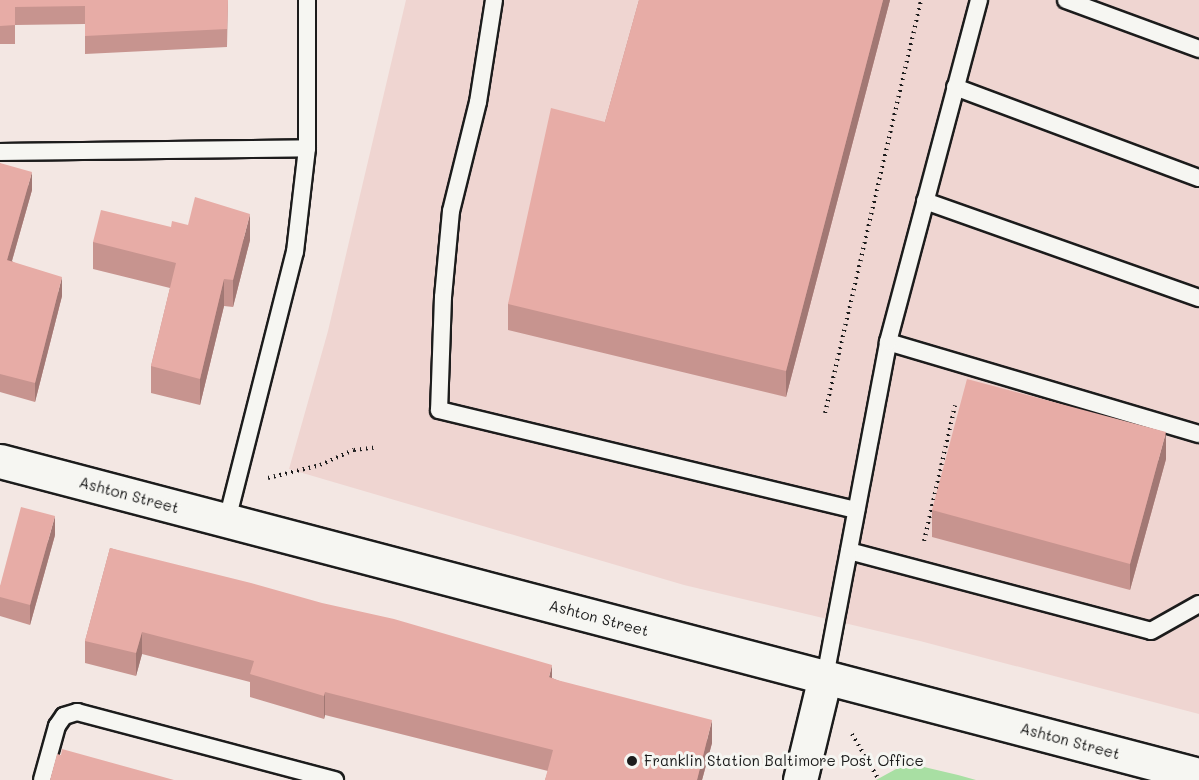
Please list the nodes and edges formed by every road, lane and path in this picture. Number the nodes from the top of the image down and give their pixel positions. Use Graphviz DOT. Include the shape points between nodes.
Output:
graph roads {
  1 [pos="307,0"];
  2 [pos="494,0"];
  3 [pos="921,0"];
  4 [pos="979,0"];
  5 [pos="1066,0"];
  6 [pos="1199,50"];
  7 [pos="955,87"];
  8 [pos="307,148"];
  9 [pos="0,152"];
  10 [pos="1199,178"];
  11 [pos="925,201"];
  12 [pos="1199,297"];
  13 [pos="888,342"];
  14 [pos="955,406"];
  15 [pos="825,413"];
  16 [pos="1199,434"];
  17 [pos="376,447"];
  18 [pos="0,461"];
  19 [pos="267,479"];
  20 [pos="856,510"];
  21 [pos="227,520"];
  22 [pos="923,545"];
  23 [pos="849,551"];
  24 [pos="1199,604"];
  25 [pos="825,677"];
  26 [pos="851,733"];
  27 [pos="1199,775"];
  28 [pos="42,780"];
  29 [pos="334,780"];
  30 [pos="800,780"];
  31 [pos="879,780"];
  1 -- 8 [label="lane"];
  2 -- 20 [label="lane" via="478,102 451,211 439,410"];
  3 -- 15 [label="path"];
  4 -- 7 [label="lane"];
  5 -- 6 [label="lane"];
  7 -- 10 [label="lane"];
  7 -- 11 [label="lane"];
  8 -- 9 [label="lane"];
  8 -- 21 [label="lane" via="295,252"];
  11 -- 12 [label="lane"];
  11 -- 13 [label="lane"];
  13 -- 16 [label="lane"];
  13 -- 20 [label="lane"];
  14 -- 22 [label="path"];
  17 -- 19 [label="path" via="354,450 320,465"];
  18 -- 21 [label="street, Ashton Street"];
  20 -- 23 [label="lane"];
  21 -- 25 [label="street, Ashton Street"];
  23 -- 24 [label="lane" via="1151,631"];
  23 -- 25 [label="lane"];
  25 -- 27 [label="street, Ashton Street"];
  25 -- 30 [label="street"];
  26 -- 31 [label="path"];
  28 -- 29 [label="lane" via="57,726 63,716 77,712"];
}
